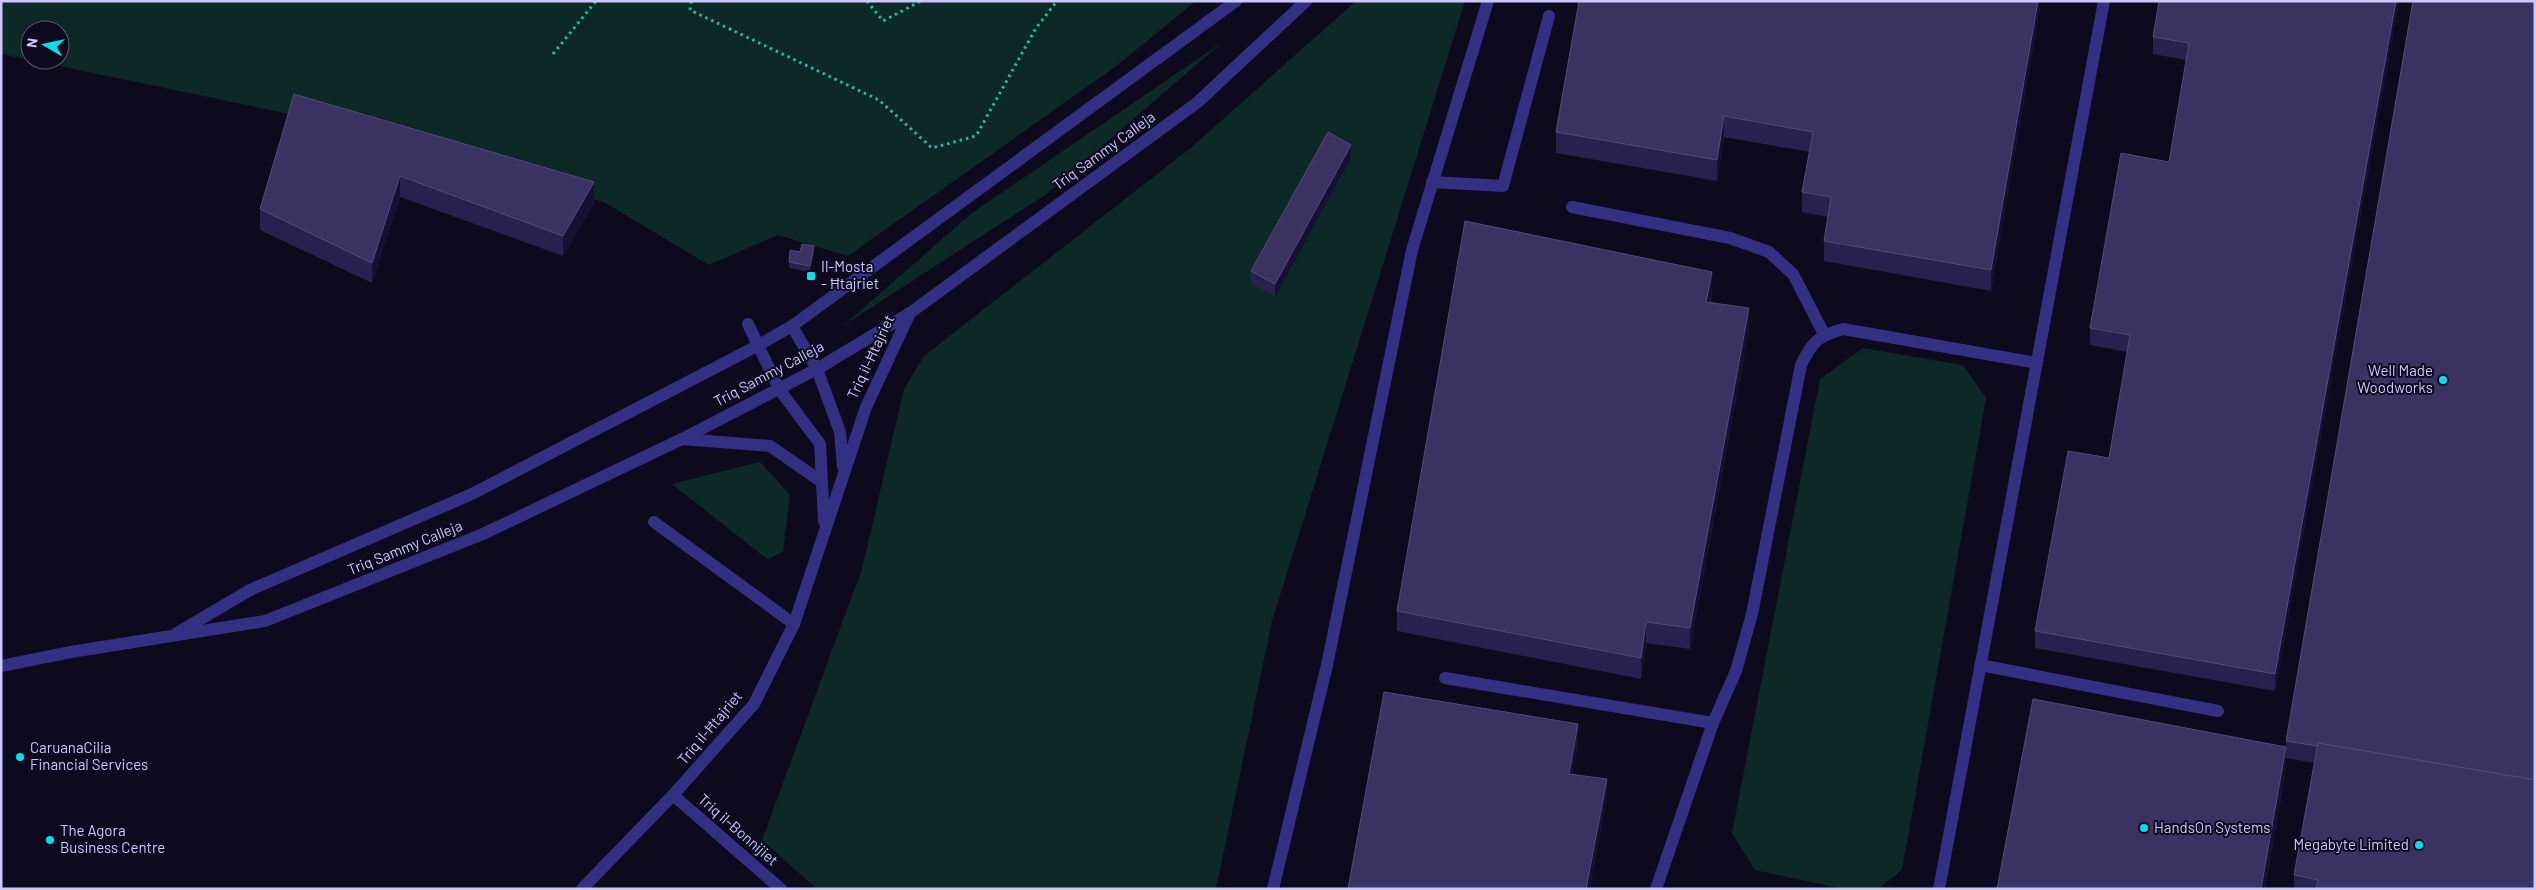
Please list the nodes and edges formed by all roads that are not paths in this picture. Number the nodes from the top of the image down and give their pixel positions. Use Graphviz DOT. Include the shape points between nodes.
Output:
graph roads {
  1 [pos="1236,1"];
  2 [pos="1306,1"];
  3 [pos="1488,1"];
  4 [pos="2104,1"];
  5 [pos="1549,16"];
  6 [pos="1432,182"];
  7 [pos="1572,207"];
  8 [pos="910,313"];
  9 [pos="748,324"];
  10 [pos="792,326"];
  11 [pos="1824,334"];
  12 [pos="757,346"];
  13 [pos="2037,363"];
  14 [pos="817,369"];
  15 [pos="779,389"];
  16 [pos="682,439"];
  17 [pos="843,472"];
  18 [pos="822,482"];
  19 [pos="654,522"];
  20 [pos="825,528"];
  21 [pos="794,624"];
  22 [pos="170,637"];
  23 [pos="1980,665"];
  24 [pos="1,666"];
  25 [pos="1445,678"];
  26 [pos="2218,711"];
  27 [pos="1713,724"];
  28 [pos="673,795"];
  29 [pos="582,889"];
  30 [pos="781,889"];
  31 [pos="1273,889"];
  32 [pos="1656,889"];
  33 [pos="1939,889"];
  1 -- 10 [label="street, Triq Sammy Calleja"];
  2 -- 8 [label="street, Triq Sammy Calleja" via="1198,102"];
  3 -- 6 [label="street"];
  4 -- 13 [label="street"];
  5 -- 6 [label="street" via="1503,186"];
  6 -- 31 [label="street" via="1412,250 1327,665"];
  7 -- 11 [label="street" via="1730,238 1768,252 1793,274"];
  8 -- 14 [label="street, Triq Sammy Calleja"];
  8 -- 17 [label="street, Triq il-Ħtajriet" via="866,406"];
  9 -- 12 [label="street, Triq il-Ħtajriet"];
  10 -- 12 [label="street, Triq Sammy Calleja"];
  10 -- 14 [label="street, Triq il-Ħtajriet"];
  11 -- 13 [label="street" via="1843,329"];
  11 -- 27 [label="street" via="1810,347 1801,365 1752,614 1736,670"];
  12 -- 15 [label="street, Triq il-Ħtajriet"];
  12 -- 22 [label="street, Triq Sammy Calleja" via="472,494 250,590"];
  13 -- 23 [label="street"];
  14 -- 15 [label="street, Triq Sammy Calleja"];
  14 -- 17 [label="street, Triq il-Ħtajriet" via="840,432"];
  15 -- 16 [label="street, Triq Sammy Calleja"];
  15 -- 18 [label="street, Triq il-Ħtajriet" via="820,444"];
  16 -- 18 [label="street" via="770,446"];
  16 -- 22 [label="street, Triq Sammy Calleja" via="483,534 265,621"];
  17 -- 20 [label="street, Triq il-Ħtajriet"];
  18 -- 20 [label="street, Triq il-Ħtajriet"];
  19 -- 21 [label="street"];
  20 -- 21 [label="street, Triq il-Ħtajriet"];
  21 -- 28 [label="street, Triq il-Ħtajriet" via="754,704"];
  22 -- 24 [label="street, Triq Sammy Calleja"];
  23 -- 26 [label="street"];
  23 -- 33 [label="street"];
  25 -- 27 [label="street"];
  27 -- 32 [label="street"];
  28 -- 29 [label="street, Triq il-Ħtajriet"];
  28 -- 30 [label="street, Triq il-Bonnijiet"];
}
